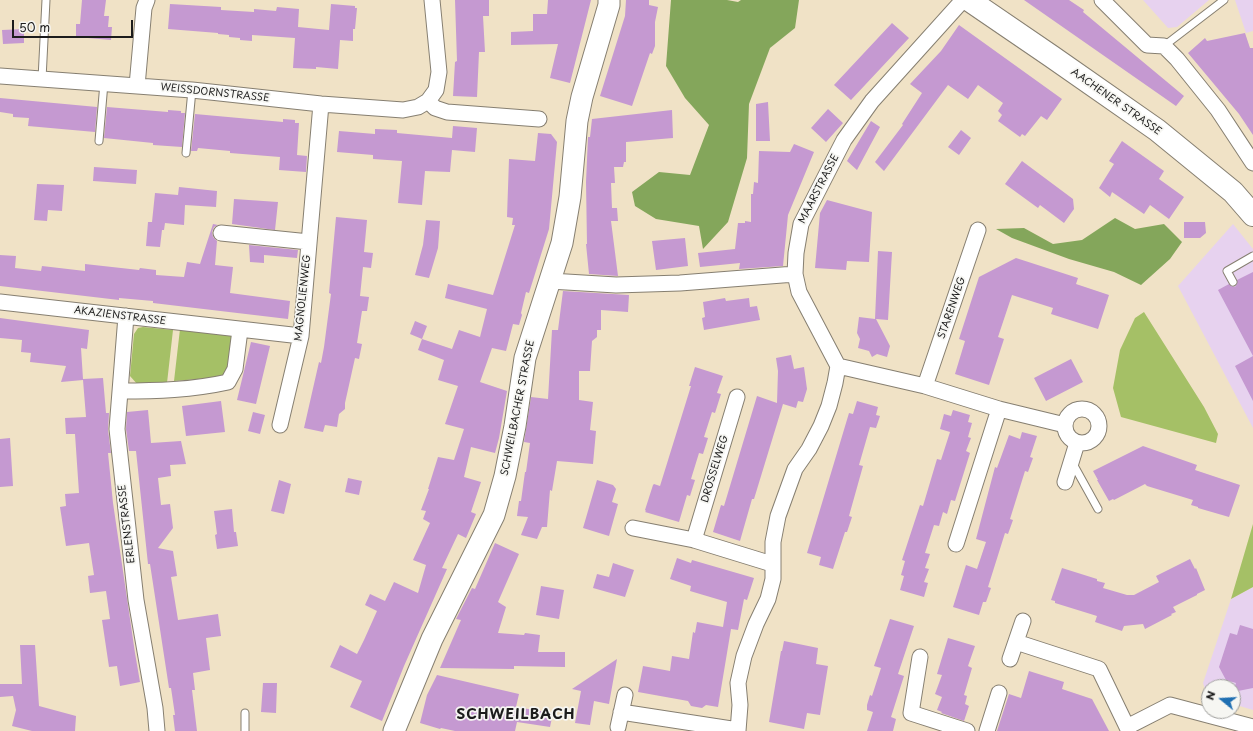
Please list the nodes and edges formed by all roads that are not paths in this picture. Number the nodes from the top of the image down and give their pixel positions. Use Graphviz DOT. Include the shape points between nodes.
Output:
graph roads {
  1 [pos="46,0"];
  2 [pos="147,0"];
  3 [pos="432,0"];
  4 [pos="609,0"];
  5 [pos="963,0"];
  6 [pos="969,0"];
  7 [pos="1102,0"];
  8 [pos="1224,0"];
  9 [pos="1164,46"];
  10 [pos="0,76"];
  11 [pos="42,79"];
  12 [pos="104,83"];
  13 [pos="137,86"];
  14 [pos="192,90"];
  15 [pos="428,102"];
  16 [pos="321,104"];
  17 [pos="539,119"];
  18 [pos="99,141"];
  19 [pos="186,153"];
  20 [pos="1253,163"];
  21 [pos="1253,214"];
  22 [pos="978,230"];
  23 [pos="221,233"];
  24 [pos="309,242"];
  25 [pos="1253,256"];
  26 [pos="795,274"];
  27 [pos="550,281"];
  28 [pos="1232,282"];
  29 [pos="0,302"];
  30 [pos="126,316"];
  31 [pos="240,330"];
  32 [pos="301,336"];
  33 [pos="838,366"];
  34 [pos="925,386"];
  35 [pos="120,392"];
  36 [pos="737,397"];
  37 [pos="999,409"];
  38 [pos="1065,424"];
  39 [pos="280,425"];
  40 [pos="1077,442"];
  41 [pos="1071,460"];
  42 [pos="1065,482"];
  43 [pos="1098,509"];
  44 [pos="633,528"];
  45 [pos="694,540"];
  46 [pos="956,544"];
  47 [pos="772,564"];
  48 [pos="1023,621"];
  49 [pos="1016,642"];
  50 [pos="920,657"];
  51 [pos="1010,659"];
  52 [pos="999,693"];
  53 [pos="625,695"];
  54 [pos="245,713"];
  55 [pos="1253,726"];
  56 [pos="1126,729"];
  57 [pos="157,731"];
  58 [pos="245,731"];
  59 [pos="394,731"];
  60 [pos="738,731"];
  61 [pos="967,731"];
  62 [pos="987,731"];
  1 -- 11 [label="lane"];
  2 -- 13 [label="street" via="144,8"];
  3 -- 15 [label="street" via="439,72 436,90"];
  4 -- 27 [label="main road, SCHWEILBACHER STRASSE" via="582,97 577,121 570,197 562,243"];
  5 -- 26 [label="street, MAARSTRASSE" via="872,101 844,140 801,224"];
  6 -- 21 [label="main road, AACHENER STRASSE" via="1157,130 1233,192"];
  7 -- 9 [label="street" via="1147,45"];
  8 -- 9 [label="lane"];
  9 -- 20 [label="street" via="1218,110"];
  10 -- 11 [label="street, WEISSDORNSTRASSE"];
  11 -- 12 [label="street, WEISSDORNSTRASSE"];
  12 -- 13 [label="street, WEISSDORNSTRASSE"];
  12 -- 18 [label="lane"];
  13 -- 14 [label="street, WEISSDORNSTRASSE"];
  14 -- 16 [label="street, WEISSDORNSTRASSE"];
  14 -- 19 [label="lane"];
  15 -- 16 [label="street, WEISSDORNSTRASSE" via="418,108 404,110"];
  15 -- 17 [label="street" via="435,108 447,112"];
  16 -- 24 [label="street, MAGNOLIENWEG"];
  22 -- 34 [label="street, STARENWEG"];
  23 -- 24 [label="street, MAGNOLIENWEG"];
  24 -- 32 [label="street, MAGNOLIENWEG"];
  25 -- 28 [label="lane" via="1227,271"];
  26 -- 27 [label="street" via="616,285"];
  26 -- 33 [label="street, MAARSTRASSE" via="798,292"];
  27 -- 59 [label="main road, SCHWEILBACHER STRASSE" via="526,358 505,476 494,515 432,639"];
  29 -- 30 [label="street, AKAZIENSTRASSE"];
  30 -- 31 [label="street, AKAZIENSTRASSE"];
  30 -- 35 [label="street, ERLENSTRASSE"];
  31 -- 32 [label="street, AKAZIENSTRASSE"];
  31 -- 35 [label="street" via="235,369 228,382 187,389"];
  32 -- 39 [label="street, MAGNOLIENWEG"];
  33 -- 34 [label="street"];
  33 -- 47 [label="street" via="829,406 821,426 795,469 778,516"];
  34 -- 37 [label="street"];
  35 -- 57 [label="street, ERLENSTRASSE" via="117,429 124,501 136,600"];
  36 -- 45 [label="street, DROSSELWEG"];
  37 -- 38 [label="street"];
  37 -- 46 [label="street"];
  38 -- 40 [label="street" via="1068,436"];
  38 -- 40 [label="street" via="1070,414 1075,411 1086,410 1096,416 1099,424 1097,435 1088,442"];
  40 -- 41 [label="street"];
  41 -- 42 [label="street"];
  41 -- 43 [label="lane"];
  44 -- 45 [label="street"];
  45 -- 47 [label="street"];
  47 -- 60 [label="street" via="773,579 768,599 744,656 738,683"];
  48 -- 49 [label="street"];
  49 -- 51 [label="street"];
  49 -- 56 [label="street" via="1100,669"];
  50 -- 61 [label="street" via="911,713"];
  52 -- 62 [label="street"];
  53 -- 60 [label="street" via="619,720"];
  54 -- 58 [label="lane"];
  55 -- 56 [label="street" via="1170,705"];
}
